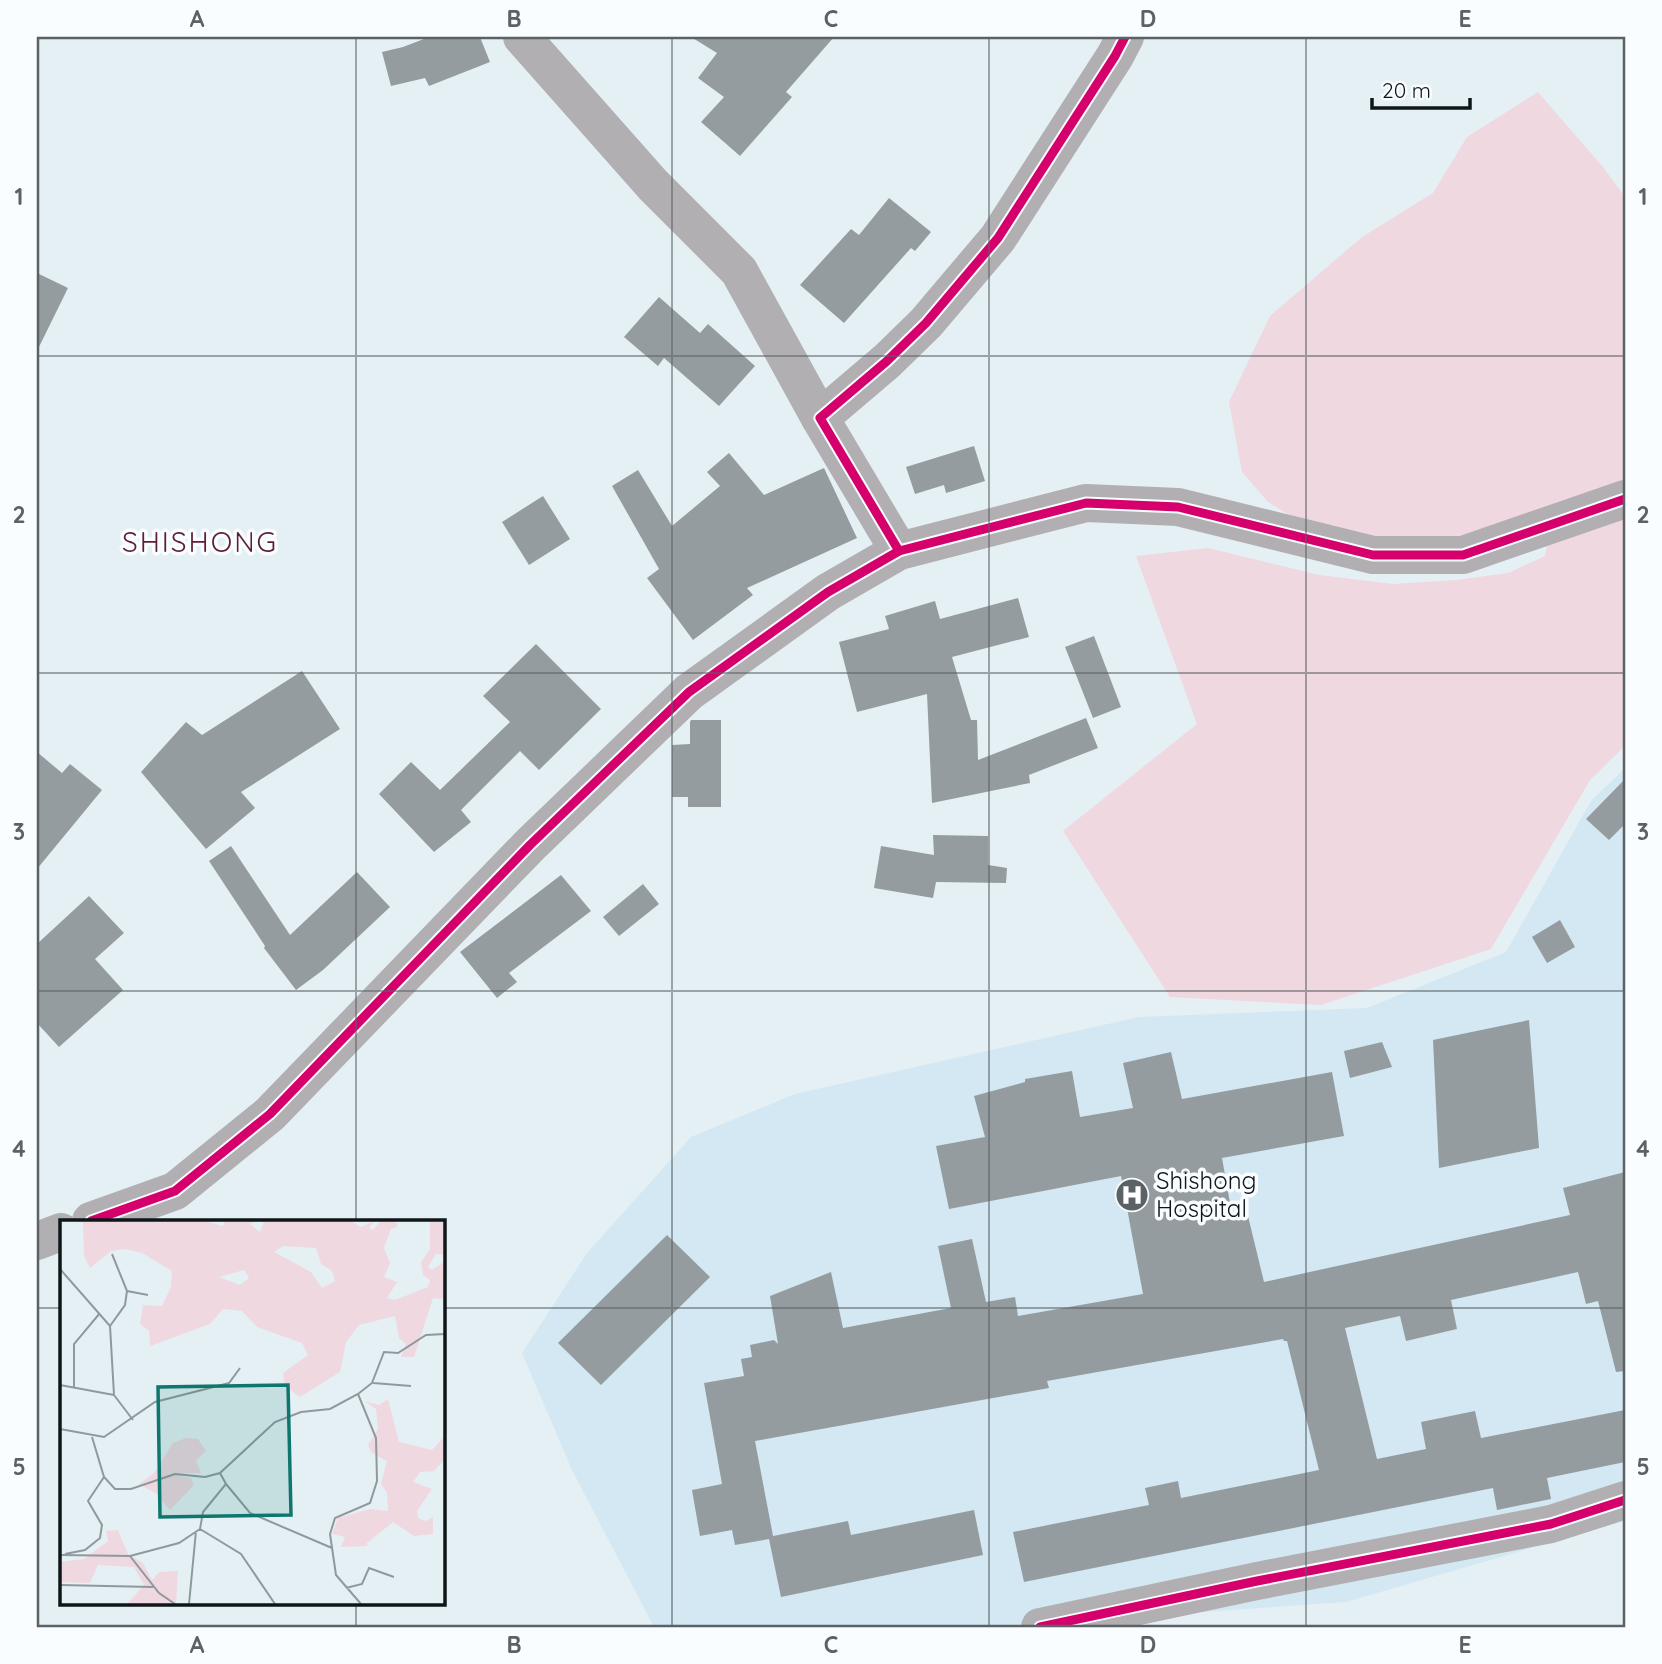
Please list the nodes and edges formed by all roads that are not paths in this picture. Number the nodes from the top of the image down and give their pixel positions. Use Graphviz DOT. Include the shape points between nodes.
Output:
graph roads {
  1 [pos="522,37"];
  2 [pos="1125,37"];
  3 [pos="820,418"];
  4 [pos="1625,499"];
  5 [pos="899,551"];
  6 [pos="94,1220"];
  7 [pos="60,1232"];
  8 [pos="37,1241"];
  9 [pos="1625,1500"];
  10 [pos="1040,1627"];
  1 -- 3 [label="street" via="653,186 739,271"];
  2 -- 3 [label="street" via="998,238 926,323"];
  3 -- 5 [label="street"];
  4 -- 5 [label="street" via="1463,555 1373,555 1178,507 1086,503"];
  5 -- 6 [label="street" via="828,592 689,692 530,845 270,1114 175,1191"];
  7 -- 8 [label="street"];
  9 -- 10 [label="street" via="1551,1524"];
}
